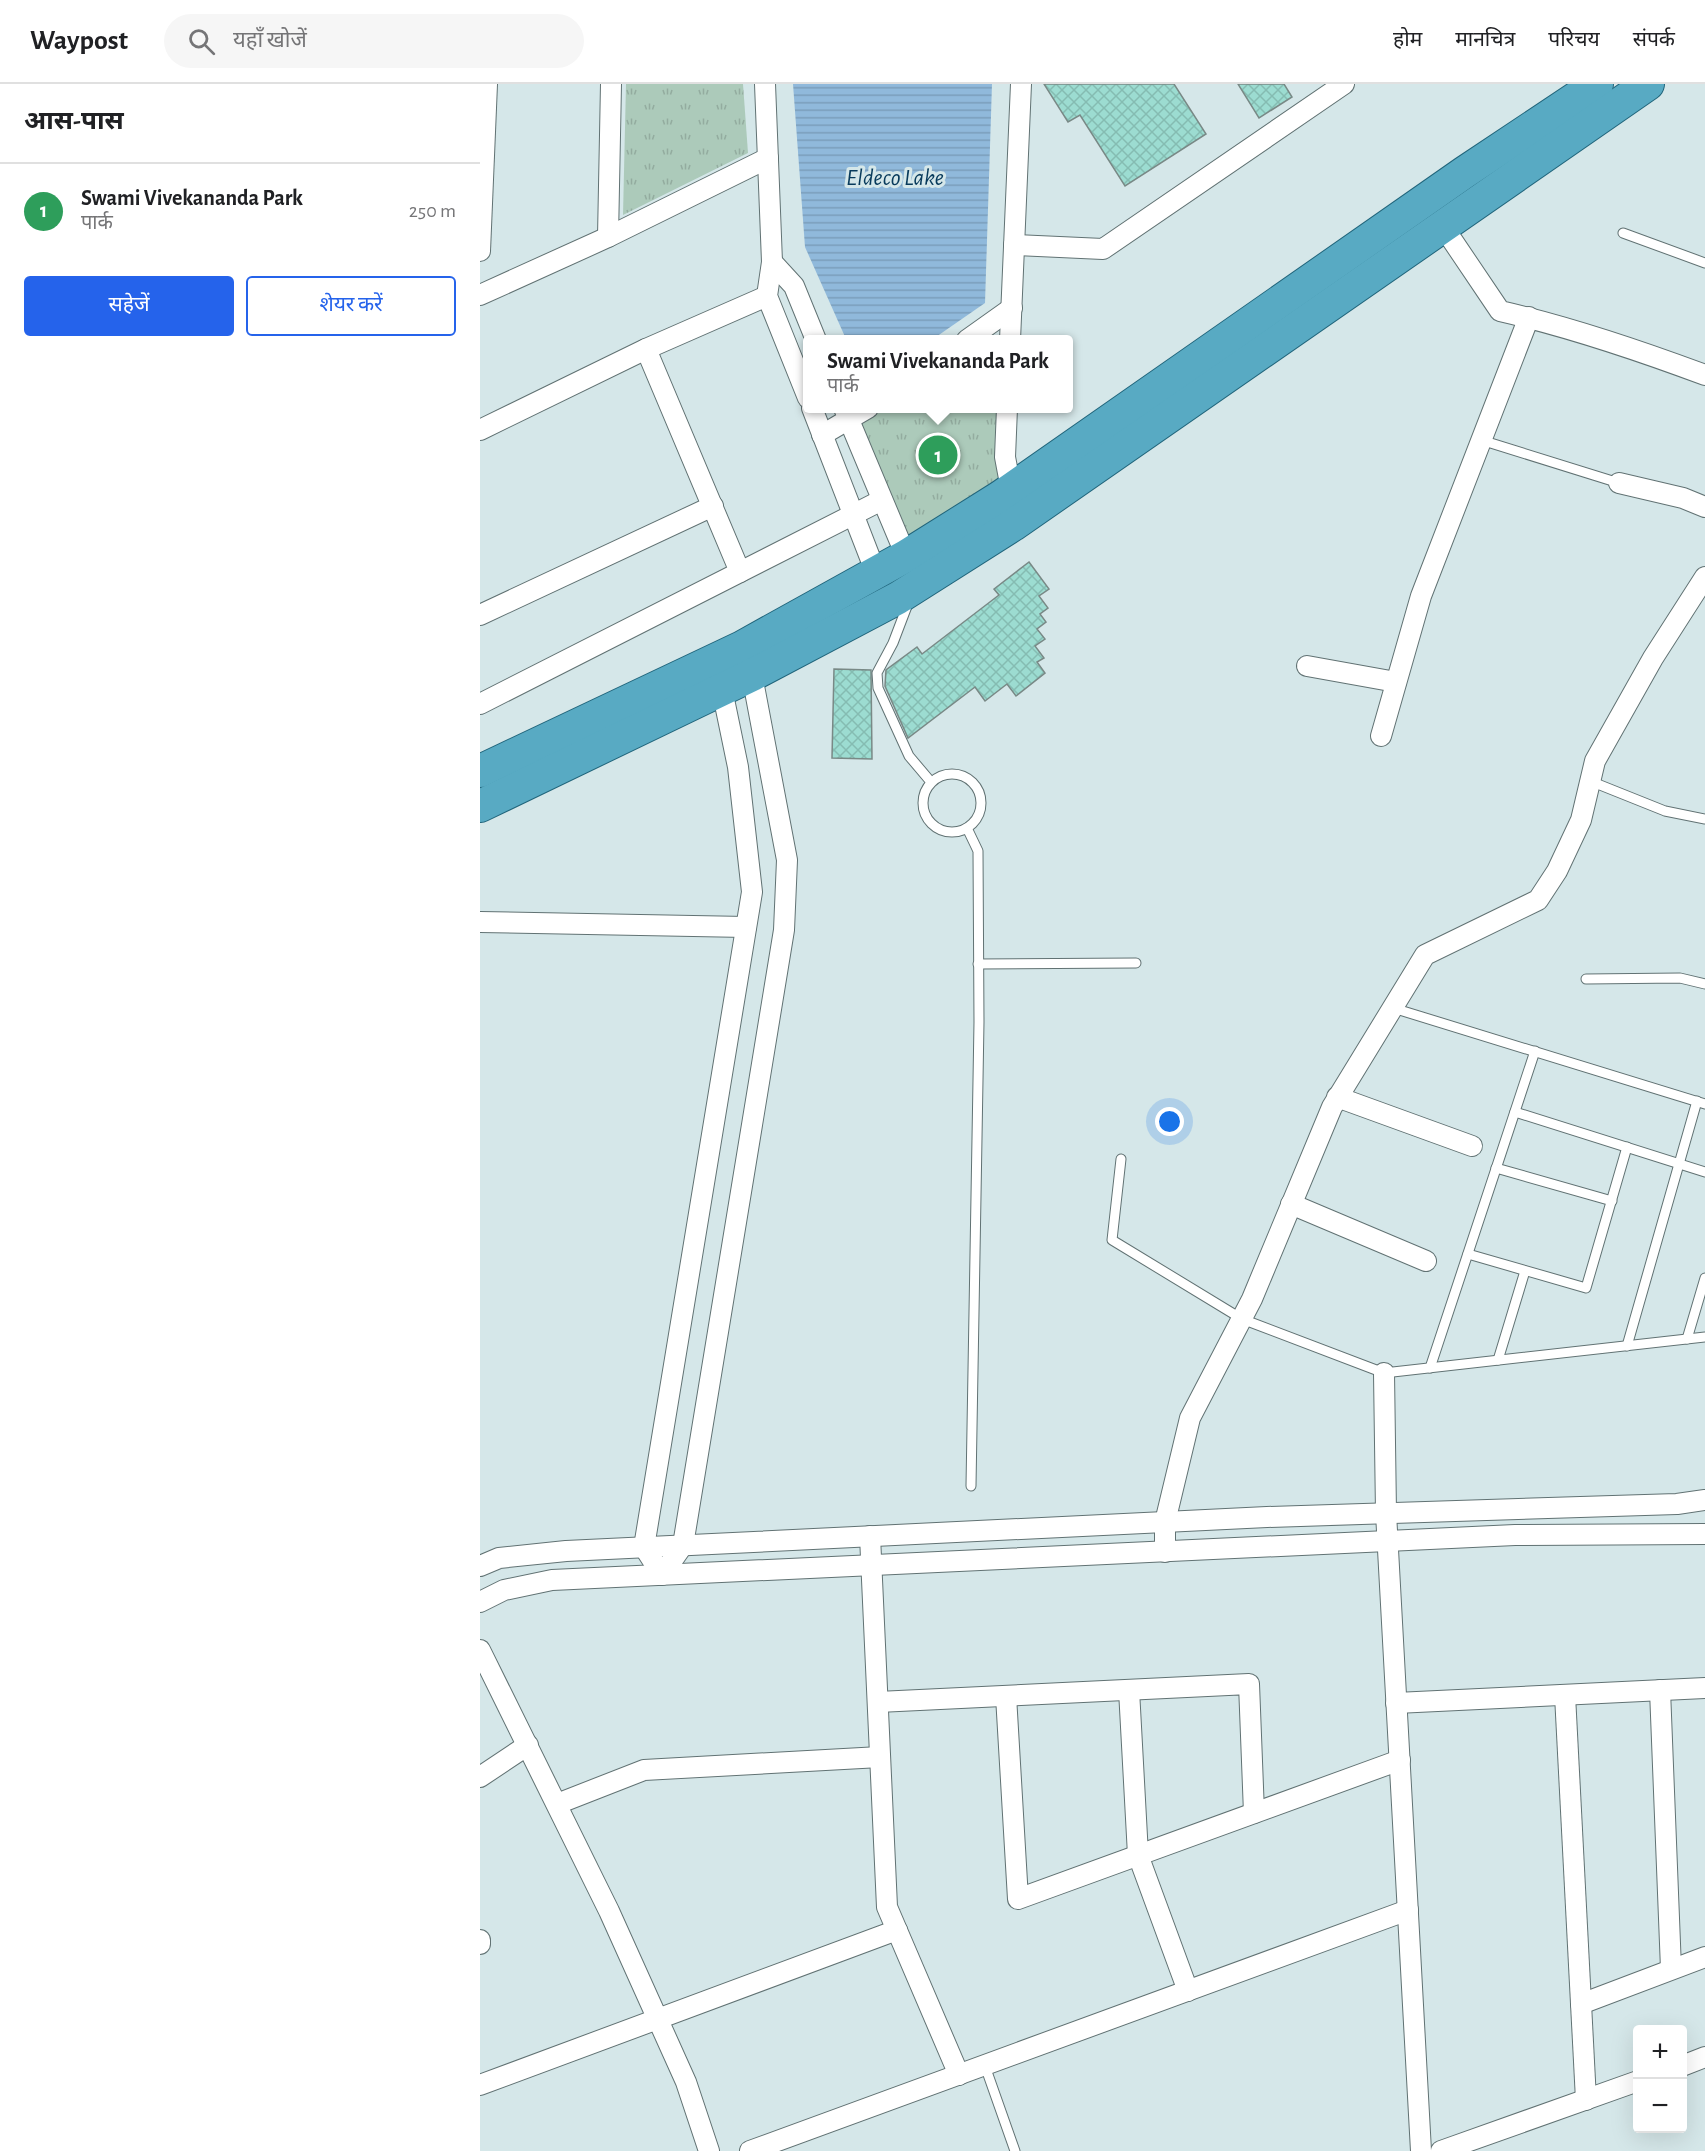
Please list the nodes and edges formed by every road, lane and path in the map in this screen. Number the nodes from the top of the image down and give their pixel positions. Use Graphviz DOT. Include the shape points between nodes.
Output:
graph roads {
  1 [pos="487,84"];
  2 [pos="611,84"];
  3 [pos="765,84"];
  4 [pos="1021,84"];
  5 [pos="1344,84"];
  6 [pos="1648,84"];
  7 [pos="1584,87"];
  8 [pos="768,158"];
  9 [pos="1442,225"];
  10 [pos="1623,233"];
  11 [pos="608,237"];
  12 [pos="1014,245"];
  13 [pos="480,251"];
  14 [pos="772,262"];
  15 [pos="1705,263"];
  16 [pos="480,295"];
  17 [pos="767,296"];
  18 [pos="1012,308"];
  19 [pos="1529,317"];
  20 [pos="814,335"];
  21 [pos="973,335"];
  22 [pos="1010,335"];
  23 [pos="646,349"];
  24 [pos="1705,375"];
  25 [pos="803,388"];
  26 [pos="814,413"];
  27 [pos="1007,413"];
  28 [pos="847,415"];
  29 [pos="480,430"];
  30 [pos="822,435"];
  31 [pos="1481,440"];
  32 [pos="1619,483"];
  33 [pos="1011,489"];
  34 [pos="882,500"];
  35 [pos="713,507"];
  36 [pos="1705,507"];
  37 [pos="853,515"];
  38 [pos="906,556"];
  39 [pos="740,572"];
  40 [pos="876,573"];
  41 [pos="1705,577"];
  42 [pos="915,587"];
  43 [pos="480,615"];
  44 [pos="746,645"];
  45 [pos="1308,666"];
  46 [pos="718,675"];
  47 [pos="752,675"];
  48 [pos="1396,682"];
  49 [pos="480,704"];
  50 [pos="1381,736"];
  51 [pos="480,771"];
  52 [pos="1590,781"];
  53 [pos="931,782"];
  54 [pos="480,806"];
  55 [pos="1705,819"];
  56 [pos="967,828"];
  57 [pos="480,922"];
  58 [pos="746,927"];
  59 [pos="1136,963"];
  60 [pos="978,964"];
  61 [pos="1586,979"];
  62 [pos="1705,984"];
  63 [pos="1393,1008"];
  64 [pos="1535,1052"];
  65 [pos="1338,1097"];
  66 [pos="1701,1103"];
  67 [pos="1515,1112"];
  68 [pos="1472,1146"];
  69 [pos="1627,1147"];
  70 [pos="1121,1159"];
  71 [pos="1680,1164"];
  72 [pos="1496,1168"];
  73 [pos="1705,1172"];
  74 [pos="1612,1201"];
  75 [pos="1291,1204"];
  76 [pos="1468,1254"];
  77 [pos="1426,1261"];
  78 [pos="1525,1271"];
  79 [pos="1705,1278"];
  80 [pos="1242,1319"];
  81 [pos="1705,1337"];
  82 [pos="1687,1339"];
  83 [pos="1627,1346"];
  84 [pos="1498,1360"];
  85 [pos="1430,1368"];
  86 [pos="1384,1373"];
  87 [pos="971,1486"];
  88 [pos="1705,1500"];
  89 [pos="1386,1513"];
  90 [pos="1165,1522"];
  91 [pos="1705,1534"];
  92 [pos="870,1536"];
  93 [pos="1388,1541"];
  94 [pos="683,1545"];
  95 [pos="644,1547"];
  96 [pos="1166,1552"];
  97 [pos="872,1565"];
  98 [pos="480,1566"];
  99 [pos="662,1575"];
  100 [pos="480,1602"];
  101 [pos="480,1650"];
  102 [pos="1705,1688"];
  103 [pos="1129,1690"];
  104 [pos="1660,1690"];
  105 [pos="1565,1695"];
  106 [pos="1006,1696"];
  107 [pos="878,1702"];
  108 [pos="1396,1703"];
  109 [pos="528,1745"];
  110 [pos="880,1757"];
  111 [pos="1400,1760"];
  112 [pos="480,1777"];
  113 [pos="557,1804"];
  114 [pos="1254,1813"];
  115 [pos="1138,1855"];
  116 [pos="1408,1910"];
  117 [pos="897,1930"];
  118 [pos="1705,1957"];
  119 [pos="1671,1969"];
  120 [pos="1188,1991"];
  121 [pos="1581,2004"];
  122 [pos="657,2018"];
  123 [pos="1705,2057"];
  124 [pos="1687,2064"];
  125 [pos="985,2066"];
  126 [pos="959,2075"];
  127 [pos="1633,2084"];
  128 [pos="480,2085"];
  129 [pos="1586,2100"];
  130 [pos="709,2151"];
  131 [pos="750,2151"];
  132 [pos="1015,2151"];
  133 [pos="1421,2151"];
  134 [pos="1441,2151"];
  1 -- 13 [label="street"];
  2 -- 11 [label="street"];
  3 -- 8 [label="street"];
  4 -- 12 [label="street"];
  5 -- 12 [label="street" via="1103,249"];
  6 -- 9 [label="highway"];
  7 -- 33 [label="highway"];
  8 -- 11 [label="street"];
  8 -- 14 [label="street"];
  9 -- 19 [label="street" via="1500,311"];
  9 -- 42 [label="highway" via="1013,525"];
  10 -- 15 [label="lane"];
  11 -- 16 [label="street"];
  12 -- 18 [label="street"];
  14 -- 17 [label="street"];
  14 -- 20 [label="street" via="794,286"];
  17 -- 23 [label="street"];
  17 -- 25 [label="street"];
  18 -- 21 [label="street"];
  18 -- 22 [label="street"];
  19 -- 24 [label="street"];
  19 -- 31 [label="street"];
  23 -- 29 [label="street"];
  23 -- 35 [label="street"];
  26 -- 30 [label="street"];
  27 -- 33 [label="street" via="1005,457"];
  28 -- 30 [label="street"];
  28 -- 34 [label="street"];
  30 -- 37 [label="street"];
  31 -- 32 [label="lane"];
  31 -- 48 [label="street" via="1421,596"];
  32 -- 36 [label="street"];
  33 -- 38 [label="highway"];
  34 -- 37 [label="street"];
  34 -- 38 [label="street"];
  35 -- 39 [label="street"];
  35 -- 43 [label="street"];
  37 -- 39 [label="street"];
  37 -- 40 [label="street"];
  38 -- 40 [label="highway"];
  39 -- 49 [label="street"];
  40 -- 44 [label="highway"];
  41 -- 52 [label="street" via="1641,679 1595,761"];
  42 -- 47 [label="highway"];
  42 -- 53 [label="lane" via="877,673 878,688 909,756"];
  44 -- 46 [label="highway"];
  44 -- 47 [label="street"];
  45 -- 48 [label="street"];
  46 -- 47 [label="highway"];
  46 -- 51 [label="highway"];
  46 -- 54 [label="highway"];
  46 -- 58 [label="street" via="738,767 752,892"];
  47 -- 94 [label="street" via="787,860 784,930"];
  48 -- 50 [label="street"];
  52 -- 55 [label="lane" via="1665,811"];
  52 -- 63 [label="street" via="1581,820 1557,871 1538,900 1425,955"];
  53 -- 56 [label="lane" via="922,804 929,821 944,831"];
  53 -- 56 [label="lane" via="954,774 975,785 981,808"];
  56 -- 60 [label="lane" via="978,850"];
  57 -- 58 [label="street"];
  58 -- 95 [label="street"];
  59 -- 60 [label="lane"];
  60 -- 87 [label="lane"];
  61 -- 62 [label="lane" via="1680,978"];
  63 -- 64 [label="lane"];
  63 -- 65 [label="street"];
  64 -- 66 [label="lane"];
  64 -- 67 [label="lane"];
  65 -- 68 [label="street"];
  65 -- 75 [label="street"];
  66 -- 71 [label="lane"];
  67 -- 69 [label="lane"];
  67 -- 72 [label="lane"];
  69 -- 71 [label="lane"];
  69 -- 74 [label="lane"];
  70 -- 80 [label="lane" via="1112,1240"];
  71 -- 73 [label="lane"];
  71 -- 83 [label="lane"];
  72 -- 74 [label="lane"];
  72 -- 76 [label="lane"];
  74 -- 78 [label="lane" via="1586,1288"];
  75 -- 77 [label="street"];
  75 -- 80 [label="street"];
  76 -- 78 [label="lane"];
  76 -- 85 [label="lane"];
  78 -- 84 [label="lane"];
  79 -- 82 [label="lane"];
  80 -- 86 [label="lane"];
  80 -- 90 [label="street" via="1190,1418"];
  81 -- 82 [label="lane"];
  82 -- 83 [label="lane"];
  83 -- 84 [label="lane"];
  84 -- 85 [label="lane"];
  85 -- 86 [label="lane"];
  86 -- 89 [label="street"];
  88 -- 89 [label="street"];
  89 -- 90 [label="street"];
  89 -- 93 [label="street"];
  90 -- 92 [label="street"];
  90 -- 96 [label="street"];
  91 -- 93 [label="street" via="1515,1535"];
  92 -- 94 [label="street"];
  92 -- 97 [label="street"];
  93 -- 96 [label="street"];
  93 -- 108 [label="street"];
  94 -- 95 [label="street"];
  94 -- 99 [label="street"];
  95 -- 98 [label="street" via="499,1558"];
  95 -- 99 [label="street"];
  96 -- 97 [label="street"];
  97 -- 99 [label="street"];
  97 -- 107 [label="street"];
  99 -- 100 [label="street" via="552,1580 504,1590"];
  101 -- 109 [label="street"];
  102 -- 104 [label="street"];
  103 -- 106 [label="street"];
  103 -- 114 [label="street" via="1249,1684"];
  103 -- 115 [label="street"];
  104 -- 105 [label="street"];
  104 -- 119 [label="street"];
  105 -- 108 [label="street"];
  105 -- 121 [label="street"];
  106 -- 107 [label="street"];
  106 -- 115 [label="street" via="1018,1899"];
  107 -- 110 [label="street"];
  108 -- 111 [label="street"];
  109 -- 112 [label="street"];
  109 -- 113 [label="street"];
  110 -- 113 [label="street" via="644,1770"];
  110 -- 117 [label="street" via="887,1907"];
  111 -- 114 [label="street"];
  111 -- 116 [label="street"];
  113 -- 122 [label="street"];
  114 -- 115 [label="street"];
  115 -- 120 [label="street"];
  116 -- 120 [label="street"];
  116 -- 133 [label="street"];
  117 -- 122 [label="street"];
  117 -- 126 [label="street"];
  118 -- 119 [label="street"];
  119 -- 121 [label="street"];
  120 -- 125 [label="street"];
  121 -- 129 [label="street"];
  122 -- 128 [label="street"];
  122 -- 130 [label="street" via="686,2082"];
  123 -- 124 [label="street"];
  125 -- 126 [label="street"];
  125 -- 132 [label="lane"];
  126 -- 131 [label="street"];
  127 -- 129 [label="street"];
  129 -- 134 [label="street"];
}
